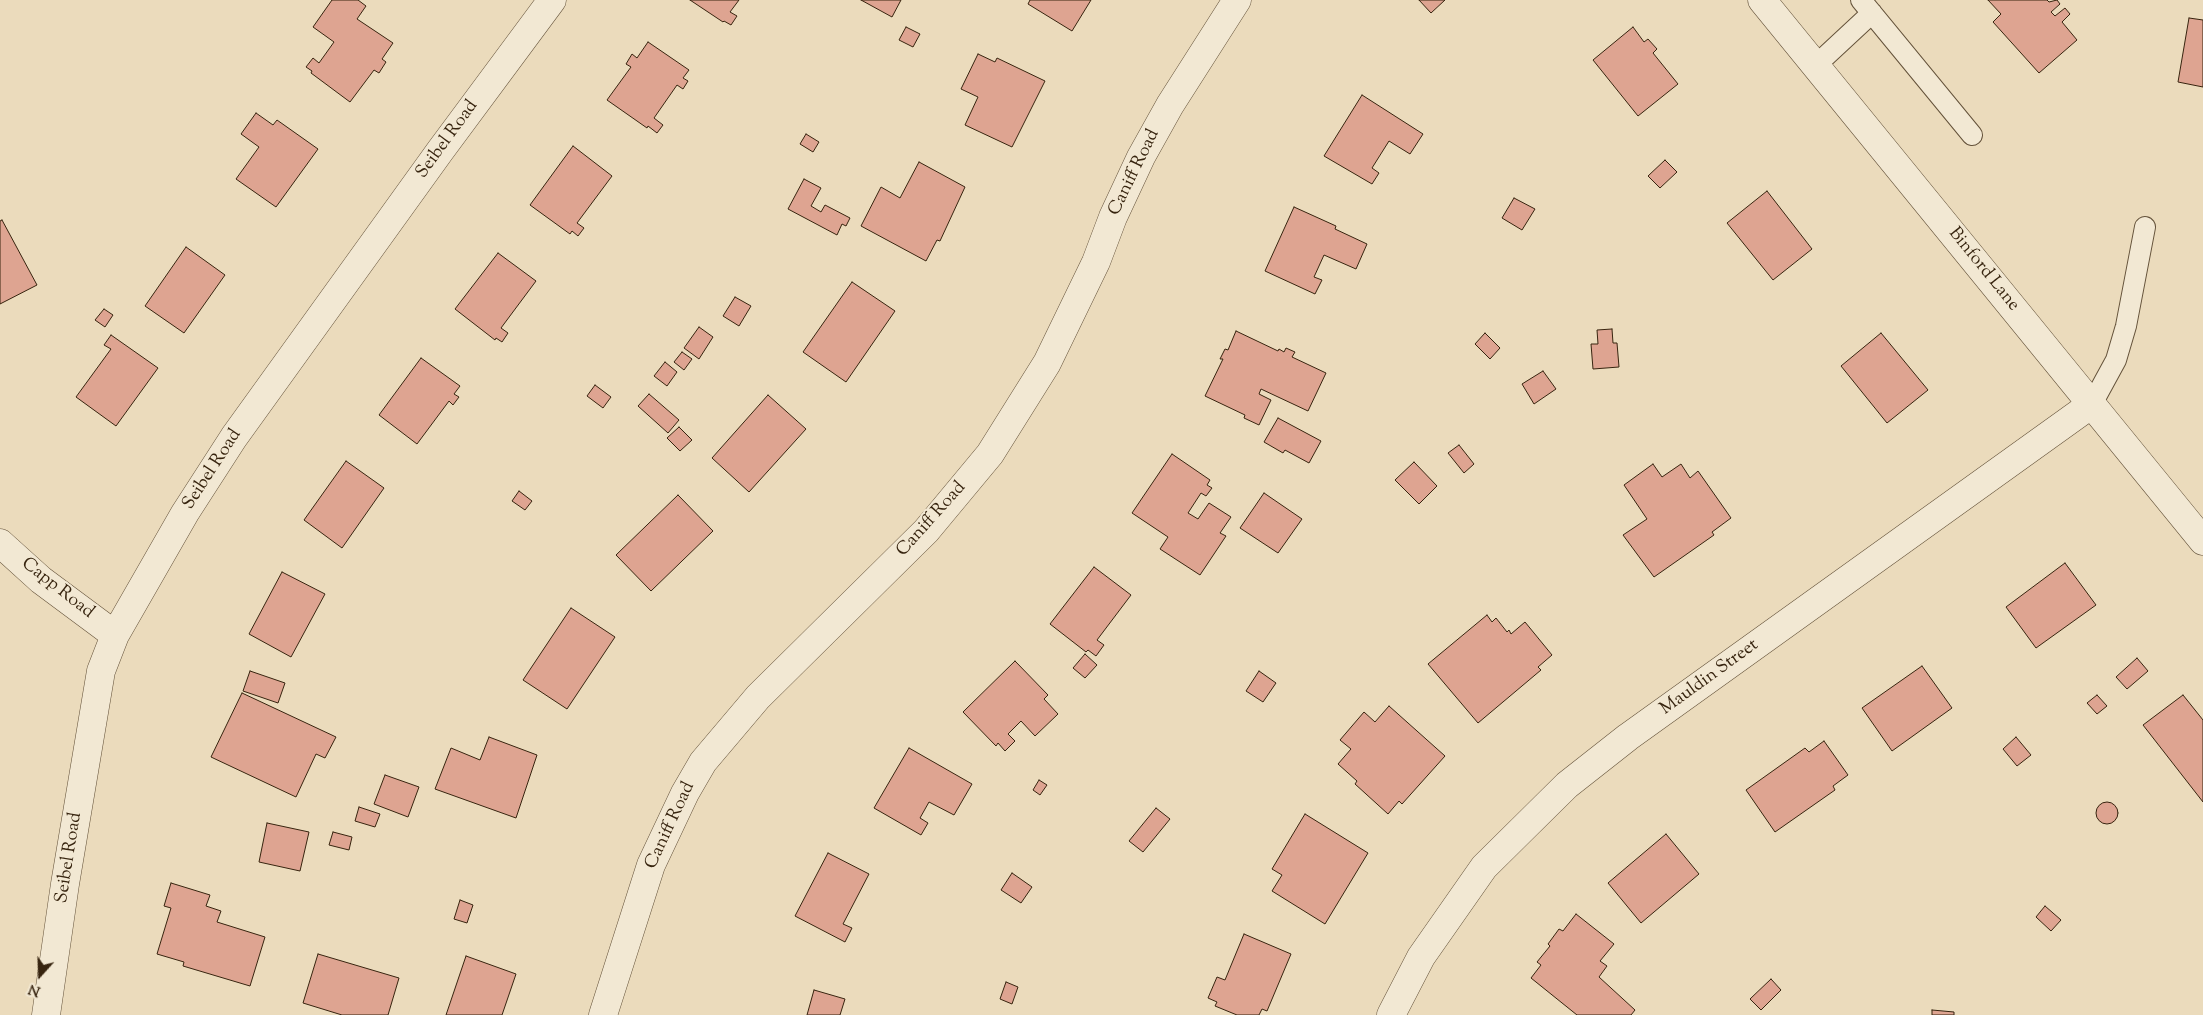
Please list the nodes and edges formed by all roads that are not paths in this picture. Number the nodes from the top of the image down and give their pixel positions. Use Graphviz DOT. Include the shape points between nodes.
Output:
graph roads {
  1 [pos="552,0"];
  2 [pos="1237,0"];
  3 [pos="1762,0"];
  4 [pos="1867,7"];
  5 [pos="1815,66"];
  6 [pos="1972,135"];
  7 [pos="2145,227"];
  8 [pos="2092,404"];
  9 [pos="2203,541"];
  10 [pos="0,542"];
  11 [pos="115,635"];
  12 [pos="46,1015"];
  13 [pos="603,1015"];
  14 [pos="1391,1015"];
  1 -- 11 [label="street, Seibel Road" via="234,437 185,513"];
  2 -- 13 [label="street, Caniff Road" via="1141,157 1096,262 1047,363 990,454 926,531 758,697 703,762 685,792 652,865"];
  3 -- 5 [label="street, Binford Lane"];
  4 -- 5 [label="lane"];
  4 -- 6 [label="lane"];
  5 -- 8 [label="street, Binford Lane"];
  7 -- 8 [label="lane" via="2116,360"];
  8 -- 9 [label="street, Binford Lane"];
  8 -- 14 [label="street, Mauldin Street" via="1628,737 1567,785 1484,867 1420,957"];
  10 -- 11 [label="street, Capp Road" via="41,580"];
  11 -- 12 [label="street, Seibel Road" via="101,671"];
}
